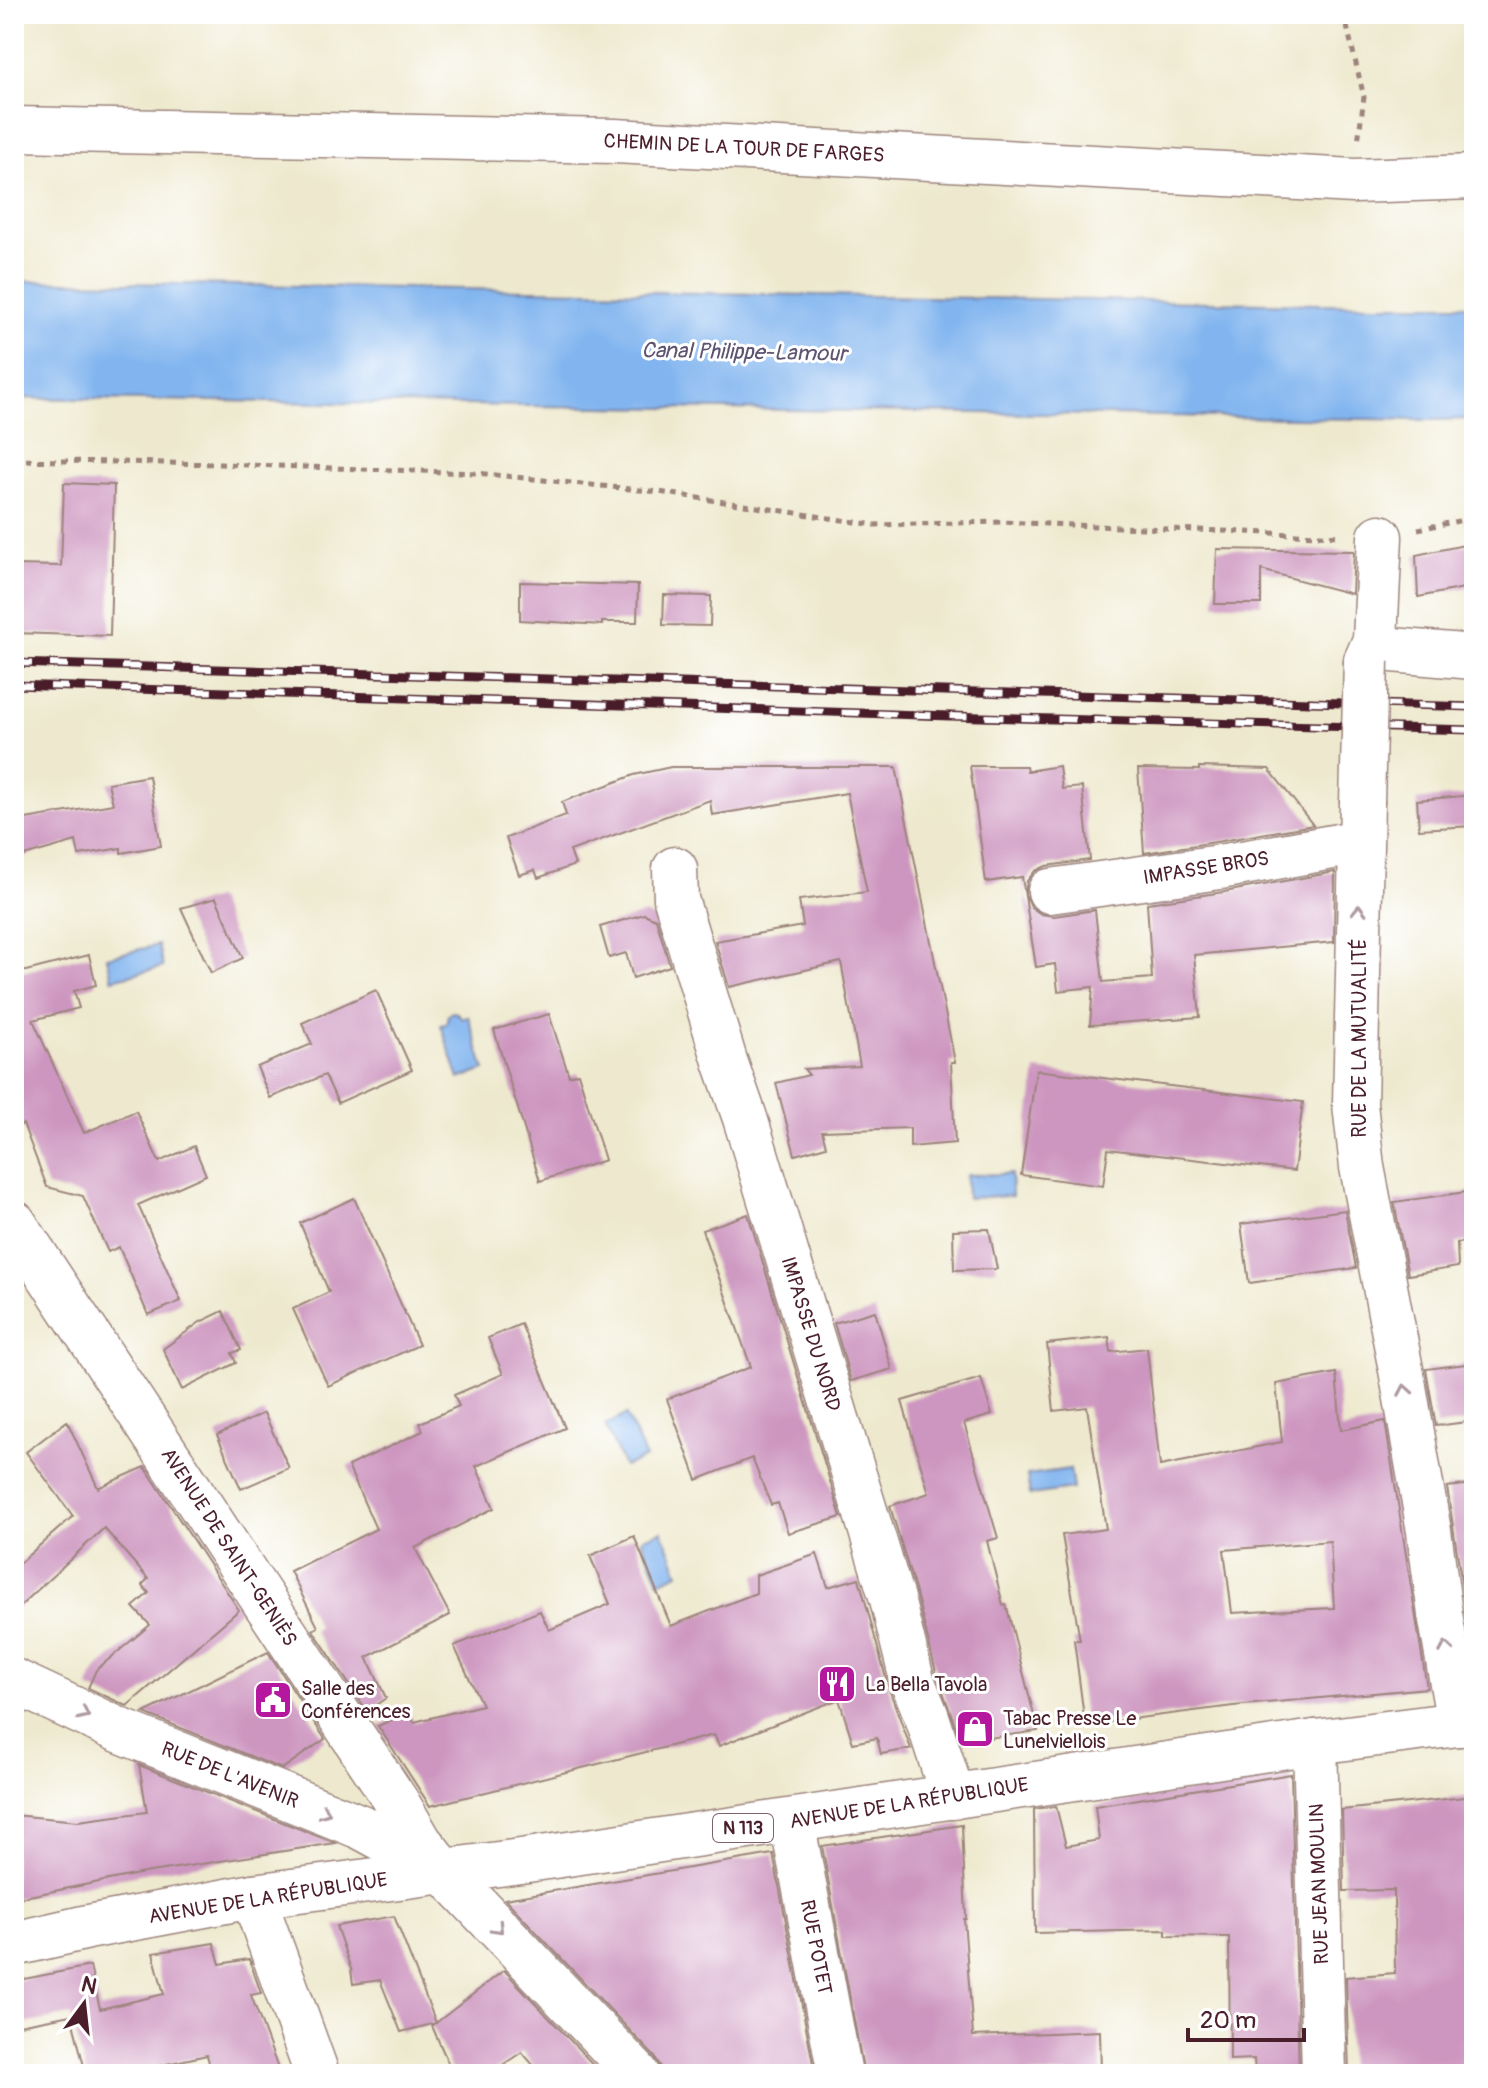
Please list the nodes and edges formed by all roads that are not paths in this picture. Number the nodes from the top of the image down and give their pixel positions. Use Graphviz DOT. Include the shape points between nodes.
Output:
graph roads {
  1 [pos="14,129"];
  2 [pos="1474,177"];
  3 [pos="1380,537"];
  4 [pos="1371,651"];
  5 [pos="1474,657"];
  6 [pos="1362,823"];
  7 [pos="675,869"];
  8 [pos="1050,891"];
  9 [pos="14,1223"];
  10 [pos="14,1681"];
  11 [pos="1466,1723"];
  12 [pos="1315,1742"];
  13 [pos="953,1797"];
  14 [pos="792,1821"];
  15 [pos="444,1871"];
  16 [pos="253,1896"];
  17 [pos="14,1944"];
  18 [pos="317,2074"];
  19 [pos="637,2074"];
  20 [pos="840,2074"];
  21 [pos="1324,2074"];
  1 -- 2 [label="street, CHEMIN DE LA TOUR DE FARGES" via="615,141 1354,181"];
  3 -- 4 [label="street, RUE DE LA MUTUALITÉ"];
  4 -- 5 [label="street"];
  4 -- 6 [label="street, RUE DE LA MUTUALITÉ, bridge"];
  6 -- 8 [label="street, IMPASSE BROS" via="1220,867"];
  11 -- 6 [label="street, RUE DE LA MUTUALITÉ, one-way" via="1440,1614 1355,1104"];
  7 -- 13 [label="street, IMPASSE DU NORD" via="676,899 892,1599 912,1680"];
  9 -- 15 [label="street, AVENUE DE SAINT-GENIÈS"];
  10 -- 15 [label="street, RUE DE L'AVENIR, one-way" via="119,1730 361,1827"];
  11 -- 12 [label="street, AVENUE DE LA RÉPUBLIQUE / N 113"];
  12 -- 13 [label="street, AVENUE DE LA RÉPUBLIQUE / N 113"];
  12 -- 21 [label="street, RUE JEAN MOULIN"];
  13 -- 14 [label="street, AVENUE DE LA RÉPUBLIQUE / N 113"];
  14 -- 15 [label="street, AVENUE DE LA RÉPUBLIQUE / N 113"];
  14 -- 20 [label="street, RUE POTET"];
  15 -- 16 [label="street, AVENUE DE LA RÉPUBLIQUE / N 113"];
  15 -- 19 [label="street, one-way"];
  16 -- 17 [label="street, AVENUE DE LA RÉPUBLIQUE / N 113"];
  16 -- 18 [label="street"];
}
